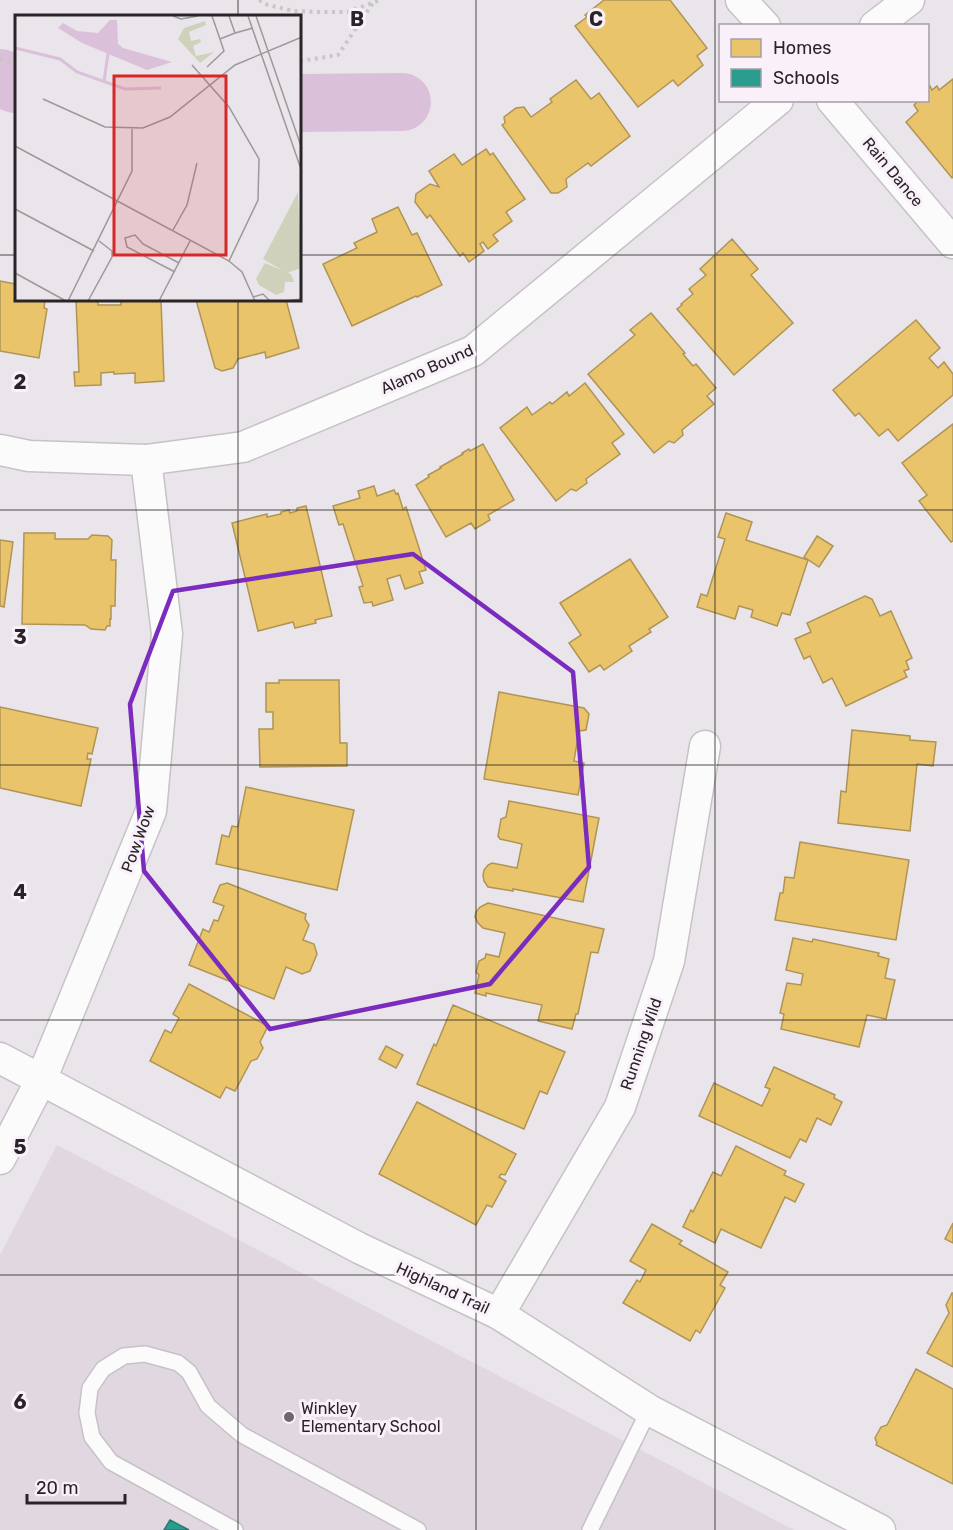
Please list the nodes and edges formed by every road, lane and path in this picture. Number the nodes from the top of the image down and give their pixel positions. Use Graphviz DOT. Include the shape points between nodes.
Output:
graph roads {
  1 [pos="260,0"];
  2 [pos="380,0"];
  3 [pos="741,0"];
  4 [pos="909,0"];
  5 [pos="373,2"];
  6 [pos="763,24"];
  7 [pos="878,24"];
  8 [pos="0,59"];
  9 [pos="302,61"];
  10 [pos="15,64"];
  11 [pos="776,102"];
  12 [pos="834,102"];
  13 [pos="953,243"];
  14 [pos="0,450"];
  15 [pos="146,460"];
  16 [pos="705,746"];
  17 [pos="0,1058"];
  18 [pos="41,1080"];
  19 [pos="0,1159"];
  20 [pos="499,1314"];
  21 [pos="649,1410"];
  22 [pos="235,1530"];
  23 [pos="418,1530"];
  24 [pos="590,1530"];
  25 [pos="880,1530"];
  1 -- 5 [label="path" via="294,11 320,12 348,12"];
  2 -- 5 [label="path"];
  3 -- 6 [label="street"];
  4 -- 7 [label="street"];
  5 -- 9 [label="path" via="338,55"];
  8 -- 10 [label="path"];
  11 -- 15 [label="street, Alamo Bound" via="473,351 243,447"];
  12 -- 13 [label="street, Rain Dance"];
  14 -- 15 [label="street, Alamo Bound" via="29,456"];
  15 -- 18 [label="street, Pow Wow" via="167,634 151,811"];
  16 -- 20 [label="street, Running Wild" via="669,962 620,1107"];
  17 -- 18 [label="street, Highland Trail"];
  18 -- 19 [label="street, Pow Wow"];
  18 -- 20 [label="street, Highland Trail" via="359,1248"];
  20 -- 21 [label="street, Highland Trail"];
  21 -- 24 [label="lane"];
  21 -- 25 [label="street, Highland Trail"];
  22 -- 23 [label="lane" via="111,1462 92,1437 87,1413 90,1388 103,1370 124,1356 145,1354 178,1364 189,1372 208,1406 242,1435"];
}
